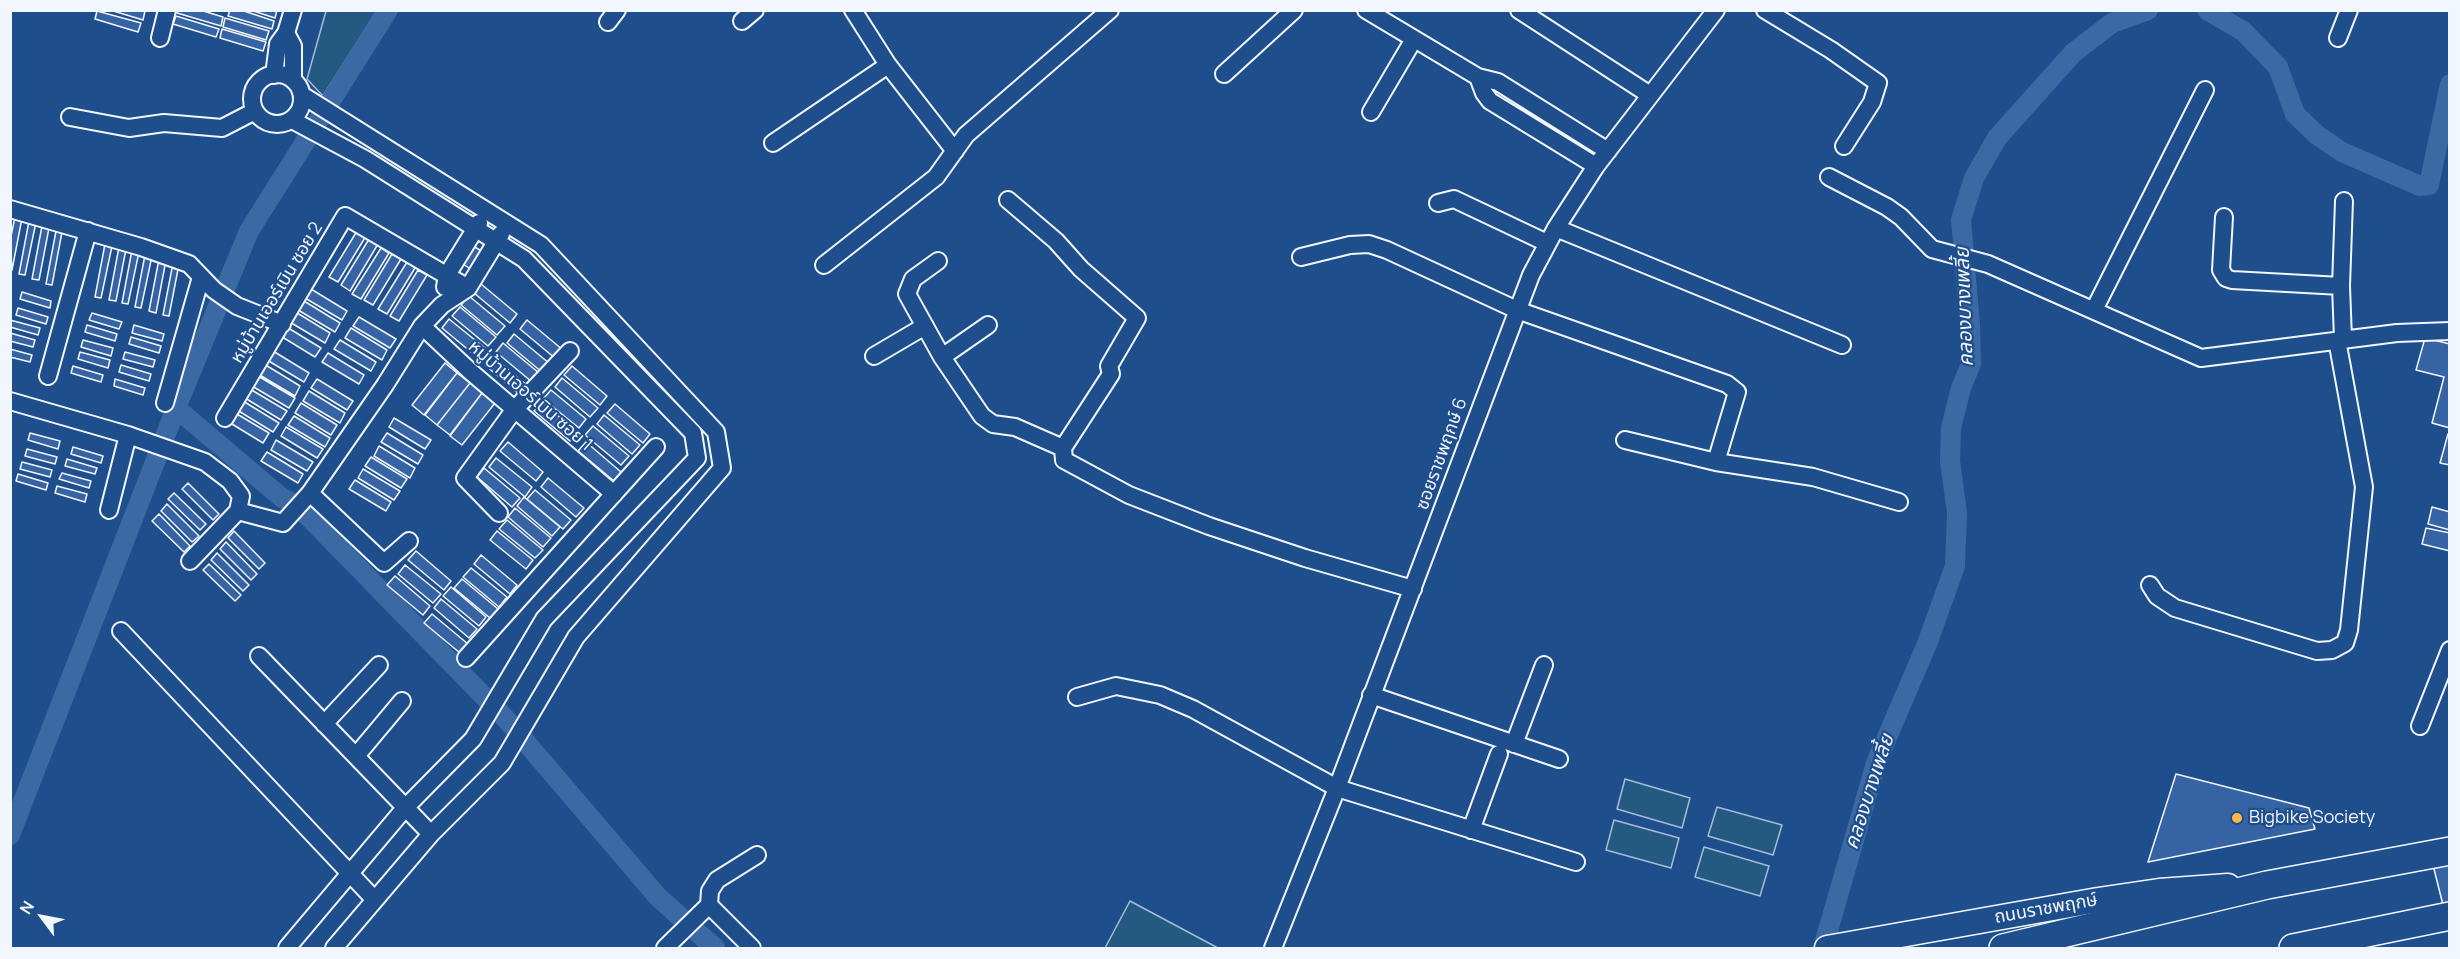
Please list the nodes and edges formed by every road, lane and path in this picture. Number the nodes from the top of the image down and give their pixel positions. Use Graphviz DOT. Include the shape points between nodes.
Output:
graph roads {
  1 [pos="167,10"];
  2 [pos="293,10"];
  3 [pos="853,10"];
  4 [pos="1110,10"];
  5 [pos="1294,10"];
  6 [pos="1366,10"];
  7 [pos="1519,10"];
  8 [pos="1716,10"];
  9 [pos="1765,10"];
  10 [pos="2349,10"];
  11 [pos="286,33"];
  12 [pos="160,38"];
  13 [pos="2338,38"];
  14 [pos="1414,39"];
  15 [pos="888,65"];
  16 [pos="1224,74"];
  17 [pos="274,75"];
  18 [pos="1478,77"];
  19 [pos="293,80"];
  20 [pos="2205,90"];
  21 [pos="302,95"];
  22 [pos="1650,95"];
  23 [pos="255,111"];
  24 [pos="1371,112"];
  25 [pos="70,117"];
  26 [pos="292,120"];
  27 [pos="773,143"];
  28 [pos="1844,146"];
  29 [pos="955,151"];
  30 [pos="1608,151"];
  31 [pos="1596,166"];
  32 [pos="1829,177"];
  33 [pos="1008,200"];
  34 [pos="2344,201"];
  35 [pos="1438,203"];
  36 [pos="10,209"];
  37 [pos="487,211"];
  38 [pos="2224,217"];
  39 [pos="507,224"];
  40 [pos="475,230"];
  41 [pos="88,231"];
  42 [pos="1551,235"];
  43 [pos="496,243"];
  44 [pos="1301,257"];
  45 [pos="938,261"];
  46 [pos="824,265"];
  47 [pos="447,275"];
  48 [pos="201,277"];
  49 [pos="2341,286"];
  50 [pos="468,288"];
  51 [pos="442,305"];
  52 [pos="1517,310"];
  53 [pos="2094,310"];
  54 [pos="282,324"];
  55 [pos="988,325"];
  56 [pos="422,326"];
  57 [pos="925,326"];
  58 [pos="2450,331"];
  59 [pos="2340,339"];
  60 [pos="1842,345"];
  61 [pos="570,351"];
  62 [pos="874,356"];
  63 [pos="942,357"];
  64 [pos="48,376"];
  65 [pos="10,401"];
  66 [pos="165,403"];
  67 [pos="514,410"];
  68 [pos="225,418"];
  69 [pos="128,435"];
  70 [pos="1625,440"];
  71 [pos="656,447"];
  72 [pos="1063,448"];
  73 [pos="1716,462"];
  74 [pos="310,493"];
  75 [pos="614,494"];
  76 [pos="1899,502"];
  77 [pos="109,510"];
  78 [pos="238,511"];
  79 [pos="499,513"];
  80 [pos="409,541"];
  81 [pos="190,561"];
  82 [pos="2150,585"];
  83 [pos="1413,589"];
  84 [pos="120,631"];
  85 [pos="2450,650"];
  86 [pos="259,656"];
  87 [pos="466,658"];
  88 [pos="1544,664"];
  89 [pos="379,665"];
  90 [pos="1371,695"];
  91 [pos="1077,698"];
  92 [pos="402,701"];
  93 [pos="324,724"];
  94 [pos="2420,726"];
  95 [pos="1514,744"];
  96 [pos="1499,754"];
  97 [pos="356,756"];
  98 [pos="1559,759"];
  99 [pos="1337,788"];
  100 [pos="405,808"];
  101 [pos="1471,830"];
  102 [pos="431,834"];
  103 [pos="2450,851"];
  104 [pos="757,855"];
  105 [pos="1576,862"];
  106 [pos="350,874"];
  107 [pos="2267,885"];
  108 [pos="375,900"];
  109 [pos="709,905"];
  110 [pos="2450,916"];
  111 [pos="287,948"];
  112 [pos="334,948"];
  113 [pos="665,948"];
  114 [pos="752,948"];
  115 [pos="1273,948"];
  116 [pos="1827,948"];
  117 [pos="2003,948"];
  118 [pos="2293,948"];
  1 -- 12 [label="street"];
  2 -- 11 [label="street"];
  3 -- 15 [label="street"];
  4 -- 29 [label="street" via="966,135"];
  5 -- 16 [label="street"];
  6 -- 14 [label="street"];
  7 -- 22 [label="street"];
  8 -- 22 [label="street, ซอยราชพฤกษ์ 6"];
  9 -- 28 [label="street" via="1878,83 1872,102"];
  10 -- 13 [label="street"];
  11 -- 17 [label="street" via="278,44"];
  11 -- 19 [label="street" via="293,46"];
  14 -- 18 [label="street"];
  14 -- 24 [label="street"];
  15 -- 27 [label="street"];
  15 -- 29 [label="street"];
  17 -- 19 [label="street"];
  17 -- 23 [label="street" via="255,88"];
  18 -- 30 [label="street" via="1498,82"];
  18 -- 31 [label="street" via="1490,100"];
  19 -- 21 [label="street"];
  20 -- 53 [label="street"];
  21 -- 26 [label="street" via="300,109"];
  21 -- 37 [label="street"];
  22 -- 30 [label="street, ซอยราชพฤกษ์ 6"];
  23 -- 25 [label="street" via="222,128 164,123 129,128"];
  23 -- 26 [label="street" via="276,124"];
  26 -- 40 [label="street" via="365,159"];
  29 -- 46 [label="street" via="936,177"];
  30 -- 31 [label="street, ซอยราชพฤกษ์ 6"];
  31 -- 42 [label="street, ซอยราชพฤกษ์ 6"];
  32 -- 53 [label="street" via="1887,207 1926,245 1974,259"];
  33 -- 72 [label="street" via="1137,318 1110,366 1111,374"];
  34 -- 49 [label="street"];
  35 -- 42 [label="street" via="1454,199"];
  36 -- 41 [label="street"];
  37 -- 39 [label="street"];
  37 -- 40 [label="street"];
  38 -- 49 [label="street" via="2221,270 2226,278"];
  39 -- 43 [label="street"];
  39 -- 102 [label="street" via="541,245 716,432 722,468 576,637 502,763"];
  40 -- 43 [label="street"];
  40 -- 47 [label="street"];
  41 -- 48 [label="street" via="189,264"];
  41 -- 64 [label="street"];
  42 -- 52 [label="street, ซอยราชพฤกษ์ 6"];
  42 -- 60 [label="street"];
  43 -- 50 [label="street"];
  43 -- 100 [label="street" via="524,259 693,433 697,458 544,619 473,739"];
  44 -- 52 [label="street" via="1369,244"];
  45 -- 57 [label="street" via="913,279 907,294"];
  47 -- 50 [label="street, หมู่บ้านเออร์เบิน ซอย 2"];
  47 -- 51 [label="street"];
  47 -- 54 [label="street, หมู่บ้านเออร์เบิน ซอย 2" via="345,216"];
  48 -- 54 [label="street" via="237,306"];
  48 -- 66 [label="street"];
  49 -- 59 [label="street"];
  50 -- 51 [label="street"];
  51 -- 56 [label="street"];
  52 -- 73 [label="street" via="1733,388 1737,392"];
  52 -- 83 [label="street, ซอยราชพฤกษ์ 6"];
  53 -- 59 [label="street" via="2201,358"];
  54 -- 68 [label="street, หมู่บ้านเออร์เบิน ซอย 2"];
  55 -- 63 [label="street"];
  56 -- 67 [label="street, หมู่บ้านเออร์เบิน ซอย 1"];
  56 -- 74 [label="street"];
  57 -- 62 [label="street"];
  57 -- 63 [label="street"];
  58 -- 59 [label="street"];
  59 -- 82 [label="street" via="2364,487 2349,630 2344,643 2332,650 2317,651 2168,606"];
  61 -- 67 [label="street"];
  63 -- 72 [label="street" via="993,424 1028,431"];
  65 -- 69 [label="street"];
  67 -- 75 [label="street, หมู่บ้านเออร์เบิน ซอย 1"];
  67 -- 79 [label="street" via="465,478"];
  69 -- 77 [label="street"];
  69 -- 78 [label="street" via="205,462 230,481 241,496"];
  70 -- 73 [label="street"];
  71 -- 75 [label="street"];
  72 -- 83 [label="street" via="1063,458 1069,463 1130,495 1275,548"];
  73 -- 76 [label="street" via="1813,477"];
  74 -- 78 [label="street" via="283,523"];
  74 -- 80 [label="street" via="384,563"];
  75 -- 87 [label="street"];
  78 -- 81 [label="street"];
  83 -- 90 [label="street, ซอยราชพฤกษ์ 6"];
  84 -- 106 [label="street"];
  85 -- 94 [label="street"];
  86 -- 93 [label="street"];
  88 -- 95 [label="street"];
  89 -- 93 [label="street"];
  90 -- 95 [label="street"];
  90 -- 99 [label="street, ซอยราชพฤกษ์ 6"];
  91 -- 99 [label="street" via="1116,686 1160,695"];
  92 -- 97 [label="street"];
  93 -- 97 [label="street"];
  95 -- 98 [label="street"];
  96 -- 101 [label="street"];
  97 -- 100 [label="street"];
  99 -- 101 [label="street"];
  99 -- 115 [label="street, ซอยราชพฤกษ์ 6"];
  100 -- 102 [label="street"];
  100 -- 106 [label="street"];
  101 -- 105 [label="street"];
  102 -- 108 [label="street"];
  103 -- 107 [label="main road, ถนนราชพฤกษ์"];
  104 -- 109 [label="street" via="717,880 710,891"];
  106 -- 108 [label="street"];
  106 -- 111 [label="street"];
  107 -- 116 [label="main road, ถนนราชพฤกษ์" via="2159,891"];
  107 -- 117 [label="main road, ถนนราชพฤกษ์"];
  108 -- 112 [label="street"];
  109 -- 113 [label="street"];
  109 -- 114 [label="street"];
  110 -- 118 [label="main road"];
}
